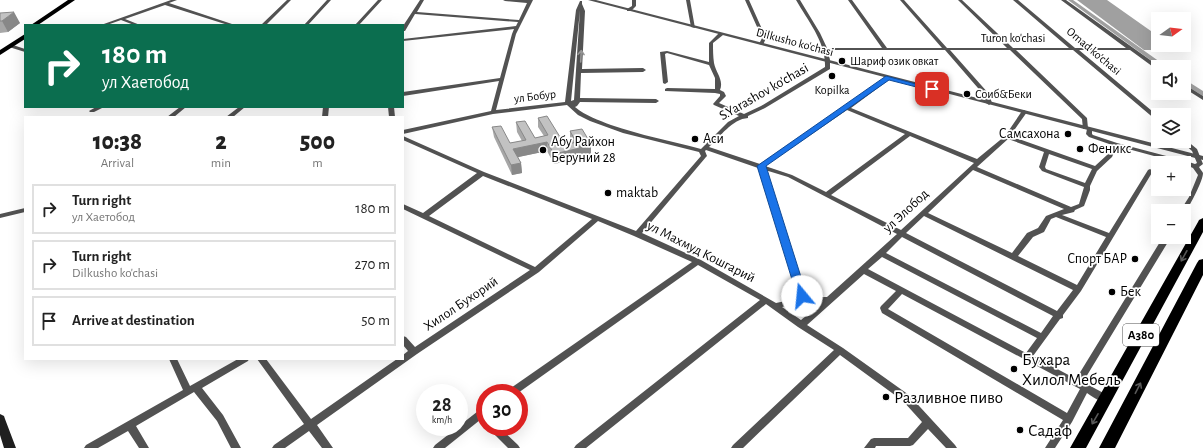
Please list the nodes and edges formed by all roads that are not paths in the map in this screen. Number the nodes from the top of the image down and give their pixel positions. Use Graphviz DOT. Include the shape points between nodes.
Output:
graph roads {
  1 [pos="72,0"];
  2 [pos="80,0"];
  3 [pos="175,0"];
  4 [pos="289,0"];
  5 [pos="329,0"];
  6 [pos="380,0"];
  7 [pos="422,0"];
  8 [pos="505,0"];
  9 [pos="590,0"];
  10 [pos="634,0"];
  11 [pos="688,0"];
  12 [pos="747,0"];
  13 [pos="798,0"];
  14 [pos="850,0"];
  15 [pos="902,0"];
  16 [pos="960,0"];
  17 [pos="1015,0"];
  18 [pos="1063,0"];
  19 [pos="530,1"];
  20 [pos="581,2"];
  21 [pos="167,4"];
  22 [pos="629,10"];
  23 [pos="414,13"];
  24 [pos="122,19"];
  25 [pos="520,21"];
  26 [pos="36,24"];
  27 [pos="44,24"];
  28 [pos="106,24"];
  29 [pos="135,24"];
  30 [pos="230,24"];
  31 [pos="264,24"];
  32 [pos="307,24"];
  33 [pos="358,24"];
  34 [pos="517,27"];
  35 [pos="693,27"];
  36 [pos="404,28"];
  37 [pos="24,32"];
  38 [pos="721,34"];
  39 [pos="24,37"];
  40 [pos="404,40"];
  41 [pos="761,44"];
  42 [pos="11,46"];
  43 [pos="0,48"];
  44 [pos="885,48"];
  45 [pos="944,48"];
  46 [pos="1012,48"];
  47 [pos="826,49"];
  48 [pos="1074,49"];
  49 [pos="1130,49"];
  50 [pos="24,51"];
  51 [pos="0,53"];
  52 [pos="829,62"];
  53 [pos="1151,63"];
  54 [pos="712,64"];
  55 [pos="643,70"];
  56 [pos="580,71"];
  57 [pos="888,78"];
  58 [pos="502,79"];
  59 [pos="665,82"];
  60 [pos="667,90"];
  61 [pos="1191,90"];
  62 [pos="716,91"];
  63 [pos="404,94"];
  64 [pos="1203,98"];
  65 [pos="577,101"];
  66 [pos="656,101"];
  67 [pos="568,103"];
  68 [pos="989,103"];
  69 [pos="99,108"];
  70 [pos="182,108"];
  71 [pos="241,108"];
  72 [pos="573,108"];
  73 [pos="846,108"];
  74 [pos="92,111"];
  75 [pos="493,112"];
  76 [pos="1024,112"];
  77 [pos="1151,113"];
  78 [pos="171,116"];
  79 [pos="230,116"];
  80 [pos="746,117"];
  81 [pos="1087,128"];
  82 [pos="404,132"];
  83 [pos="909,134"];
  84 [pos="404,138"];
  85 [pos="1007,138"];
  86 [pos="1115,144"];
  87 [pos="1191,147"];
  88 [pos="704,150"];
  89 [pos="1047,151"];
  90 [pos="1200,157"];
  91 [pos="975,165"];
  92 [pos="761,166"];
  93 [pos="1195,167"];
  94 [pos="1096,168"];
  95 [pos="1150,171"];
  96 [pos="482,173"];
  97 [pos="1086,186"];
  98 [pos="827,196"];
  99 [pos="1188,204"];
  100 [pos="404,206"];
  101 [pos="24,210"];
  102 [pos="1072,210"];
  103 [pos="923,213"];
  104 [pos="1056,215"];
  105 [pos="0,216"];
  106 [pos="424,216"];
  107 [pos="597,218"];
  108 [pos="1203,222"];
  109 [pos="902,233"];
  110 [pos="637,234"];
  111 [pos="1110,236"];
  112 [pos="1163,244"];
  113 [pos="880,253"];
  114 [pos="1013,257"];
  115 [pos="698,262"];
  116 [pos="1203,263"];
  117 [pos="536,270"];
  118 [pos="863,270"];
  119 [pos="1078,289"];
  120 [pos="901,290"];
  121 [pos="802,296"];
  122 [pos="766,300"];
  123 [pos="830,300"];
  124 [pos="776,306"];
  125 [pos="1060,316"];
  126 [pos="801,325"];
  127 [pos="1042,337"];
  128 [pos="404,341"];
  129 [pos="840,350"];
  130 [pos="414,352"];
  131 [pos="1028,357"];
  132 [pos="404,359"];
  133 [pos="173,360"];
  134 [pos="243,360"];
  135 [pos="262,360"];
  136 [pos="403,360"];
  137 [pos="524,384"];
  138 [pos="1081,386"];
  139 [pos="192,390"];
  140 [pos="1106,399"];
  141 [pos="0,419"];
  142 [pos="1069,419"];
  143 [pos="476,420"];
  144 [pos="928,422"];
  145 [pos="130,425"];
  146 [pos="312,425"];
  147 [pos="502,436"];
  148 [pos="10,448"];
  149 [pos="89,448"];
  150 [pos="144,448"];
  151 [pos="236,448"];
  152 [pos="277,448"];
  153 [pos="328,448"];
  154 [pos="438,448"];
  155 [pos="515,448"];
  156 [pos="579,448"];
  157 [pos="736,448"];
  158 [pos="869,448"];
  159 [pos="952,448"];
  160 [pos="1050,448"];
  161 [pos="1078,448"];
  162 [pos="1107,448"];
  1 -- 26 [label="main road"];
  2 -- 27 [label="main road"];
  3 -- 21 [label="street"];
  4 -- 31 [label="street"];
  5 -- 32 [label="street"];
  6 -- 33 [label="street"];
  7 -- 23 [label="street"];
  8 -- 19 [label="street"];
  9 -- 22 [label="street, Dilkusho ko'chasi"];
  10 -- 22 [label="street" via="634,6"];
  11 -- 35 [label="street"];
  12 -- 41 [label="street" via="764,38"];
  13 -- 47 [label="street"];
  14 -- 44 [label="street"];
  15 -- 45 [label="street"];
  16 -- 46 [label="street"];
  17 -- 48 [label="street, Omad ko'chasi"];
  18 -- 49 [label="street"];
  19 -- 25 [label="street"];
  56 -- 20 [label="street, one-way" via="583,11"];
  20 -- 67 [label="street, ул Бобур"];
  21 -- 24 [label="street"];
  21 -- 30 [label="street"];
  22 -- 35 [label="street, Dilkusho ko'chasi"];
  23 -- 25 [label="street"];
  23 -- 36 [label="street"];
  24 -- 28 [label="street"];
  24 -- 29 [label="street"];
  25 -- 34 [label="street"];
  34 -- 40 [label="street"];
  34 -- 58 [label="street"];
  35 -- 38 [label="street, Dilkusho ko'chasi"];
  37 -- 43 [label="main road"];
  38 -- 41 [label="street, Dilkusho ko'chasi"];
  38 -- 54 [label="street" via="711,42"];
  39 -- 42 [label="main road"];
  41 -- 52 [label="street, Dilkusho ko'chasi"];
  42 -- 50 [label="street"];
  42 -- 51 [label="main road"];
  44 -- 45 [label="street, Turon ko'chasi"];
  44 -- 47 [label="street, Turon ko'chasi"];
  45 -- 46 [label="street, Turon ko'chasi"];
  45 -- 68 [label="street" via="987,95"];
  46 -- 48 [label="street, Turon ko'chasi"];
  46 -- 81 [label="street" via="1085,120"];
  47 -- 52 [label="street"];
  48 -- 49 [label="street, Turon ko'chasi"];
  48 -- 77 [label="street, Omad ko'chasi"];
  49 -- 53 [label="street"];
  52 -- 57 [label="street, Dilkusho ko'chasi"];
  52 -- 80 [label="street, S.Yarashov ko'chasi" via="828,68"];
  54 -- 59 [label="street" via="667,52 662,53"];
  54 -- 62 [label="street" via="719,77"];
  55 -- 56 [label="street"];
  56 -- 65 [label="street"];
  57 -- 68 [label="street, Dilkusho ko'chasi"];
  57 -- 73 [label="street"];
  58 -- 63 [label="street"];
  58 -- 75 [label="street"];
  60 -- 62 [label="street"];
  61 -- 64 [label="street"];
  62 -- 80 [label="street" via="724,96 716,104"];
  65 -- 66 [label="street"];
  65 -- 67 [label="street"];
  65 -- 72 [label="street"];
  67 -- 72 [label="street"];
  67 -- 75 [label="street, ул Бобур"];
  68 -- 76 [label="street, Dilkusho ko'chasi"];
  69 -- 74 [label="street"];
  70 -- 78 [label="street"];
  71 -- 79 [label="street"];
  72 -- 88 [label="street" via="592,120 625,132"];
  73 -- 83 [label="street"];
  73 -- 92 [label="street"];
  75 -- 82 [label="street, ул Бобур"];
  76 -- 81 [label="street, Dilkusho ko'chasi"];
  76 -- 85 [label="street, ул Элобод"];
  80 -- 88 [label="street, S.Yarashov ko'chasi" via="730,123"];
  81 -- 86 [label="street" via="1091,136"];
  81 -- 90 [label="street, Dilkusho ko'chasi"];
  83 -- 91 [label="street"];
  83 -- 98 [label="street"];
  84 -- 96 [label="street, ул Махмуд Кошгарий"];
  85 -- 89 [label="street"];
  85 -- 91 [label="street, ул Элобод"];
  86 -- 93 [label="street" via="1187,162"];
  86 -- 94 [label="street" via="1110,156"];
  87 -- 90 [label="street"];
  88 -- 92 [label="street"];
  88 -- 110 [label="street, S.Yarashov ko'chasi" via="704,156"];
  89 -- 94 [label="street"];
  89 -- 97 [label="street" via="1042,167 1044,170"];
  90 -- 93 [label="street" via="1200,164"];
  91 -- 102 [label="street"];
  91 -- 103 [label="street, ул Элобод"];
  92 -- 98 [label="street" via="790,176"];
  92 -- 121 [label="street"];
  93 -- 99 [label="street" via="1201,174"];
  94 -- 97 [label="street"];
  95 -- 111 [label="street"];
  96 -- 106 [label="street"];
  96 -- 107 [label="street, ул Махмуд Кошгарий"];
  97 -- 102 [label="street" via="1082,206"];
  98 -- 109 [label="street"];
  100 -- 106 [label="street"];
  101 -- 105 [label="street"];
  102 -- 104 [label="street"];
  103 -- 109 [label="street, ул Элобод"];
  103 -- 114 [label="street"];
  104 -- 111 [label="street"];
  104 -- 114 [label="street" via="1048,218 1041,230 1030,235"];
  106 -- 117 [label="street"];
  107 -- 110 [label="street, ул Махмуд Кошгарий"];
  107 -- 117 [label="street, Хилол Бухорий"];
  108 -- 140 [label="highway, A380, one-way"];
  109 -- 113 [label="street, ул Элобод"];
  109 -- 125 [label="street"];
  110 -- 115 [label="street, ул Махмуд Кошгарий"];
  111 -- 119 [label="street"];
  112 -- 138 [label="street"];
  113 -- 118 [label="street, ул Элобод"];
  113 -- 127 [label="street"];
  114 -- 119 [label="street"];
  115 -- 122 [label="street, ул Махмуд Кошгарий"];
  115 -- 137 [label="street"];
  162 -- 116 [label="highway, A380, one-way"];
  117 -- 130 [label="street, Хилол Бухорий"];
  118 -- 120 [label="street"];
  118 -- 123 [label="street, ул Элобод"];
  119 -- 125 [label="street"];
  120 -- 131 [label="street"];
  120 -- 142 [label="street" via="884,308 885,311"];
  121 -- 123 [label="street" via="812,300"];
  121 -- 124 [label="street" via="792,302"];
  122 -- 124 [label="street, ул Махмуд Кошгарий"];
  122 -- 156 [label="street"];
  123 -- 126 [label="street, ул Элобод"];
  124 -- 126 [label="street, ул Махмуд Кошгарий"];
  125 -- 127 [label="street"];
  126 -- 129 [label="street, ул Махмуд Кошгарий"];
  127 -- 131 [label="street"];
  128 -- 130 [label="street"];
  129 -- 144 [label="street, ул Махмуд Кошгарий" via="906,398"];
  129 -- 157 [label="street"];
  130 -- 132 [label="street, Хилол Бухорий"];
  131 -- 138 [label="street"];
  133 -- 139 [label="street"];
  134 -- 139 [label="street"];
  135 -- 146 [label="street"];
  136 -- 146 [label="street, Хилол Бухорий"];
  138 -- 140 [label="street"];
  138 -- 142 [label="street"];
  139 -- 145 [label="street"];
  139 -- 151 [label="street" via="220,418"];
  140 -- 161 [label="highway, A380, one-way"];
  141 -- 148 [label="main road"];
  142 -- 160 [label="street"];
  143 -- 154 [label="street"];
  144 -- 158 [label="street" via="910,442 874,442"];
  144 -- 159 [label="street, ул Махмуд Кошгарий"];
  145 -- 149 [label="street"];
  145 -- 150 [label="street"];
  146 -- 152 [label="street, Хилол Бухорий"];
  146 -- 153 [label="street"];
  147 -- 155 [label="street"];
}
